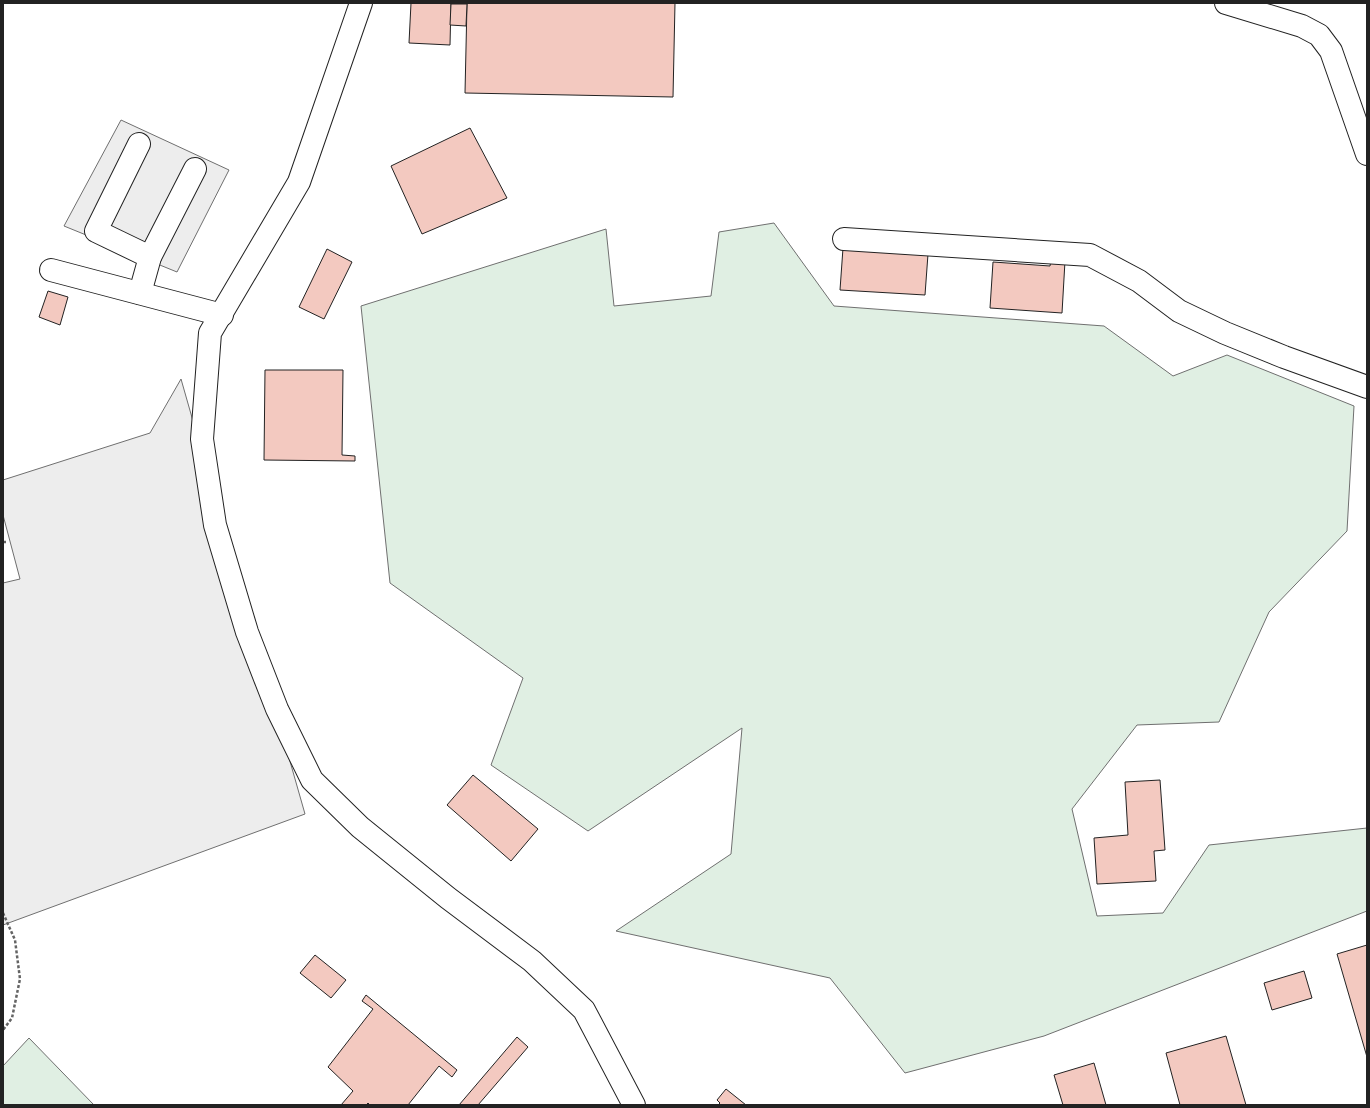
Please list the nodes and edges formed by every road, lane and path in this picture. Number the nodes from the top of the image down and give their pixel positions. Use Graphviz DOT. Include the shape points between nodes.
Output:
graph roads {
  1 [pos="361,3"];
  2 [pos="1226,3"];
  3 [pos="139,144"];
  4 [pos="1367,154"];
  5 [pos="195,169"];
  6 [pos="844,239"];
  7 [pos="150,257"];
  8 [pos="51,270"];
  9 [pos="140,293"];
  10 [pos="222,314"];
  11 [pos="1367,387"];
  12 [pos="3,912"];
  13 [pos="3,1030"];
  14 [pos="634,1105"];
  1 -- 10 [label="lane" via="299,182"];
  2 -- 4 [label="lane" via="1302,26 1319,35 1331,50"];
  3 -- 7 [label="lane" via="96,231"];
  5 -- 7 [label="lane"];
  6 -- 11 [label="lane" via="1090,255 1139,281 1179,311 1225,333"];
  7 -- 9 [label="lane"];
  8 -- 9 [label="lane"];
  9 -- 10 [label="lane"];
  10 -- 14 [label="lane" via="210,333 202,439 215,525 248,632 278,709 312,780 360,827 532,961 584,1010"];
  12 -- 13 [label="path" via="15,940 20,979 12,1018"];
}
